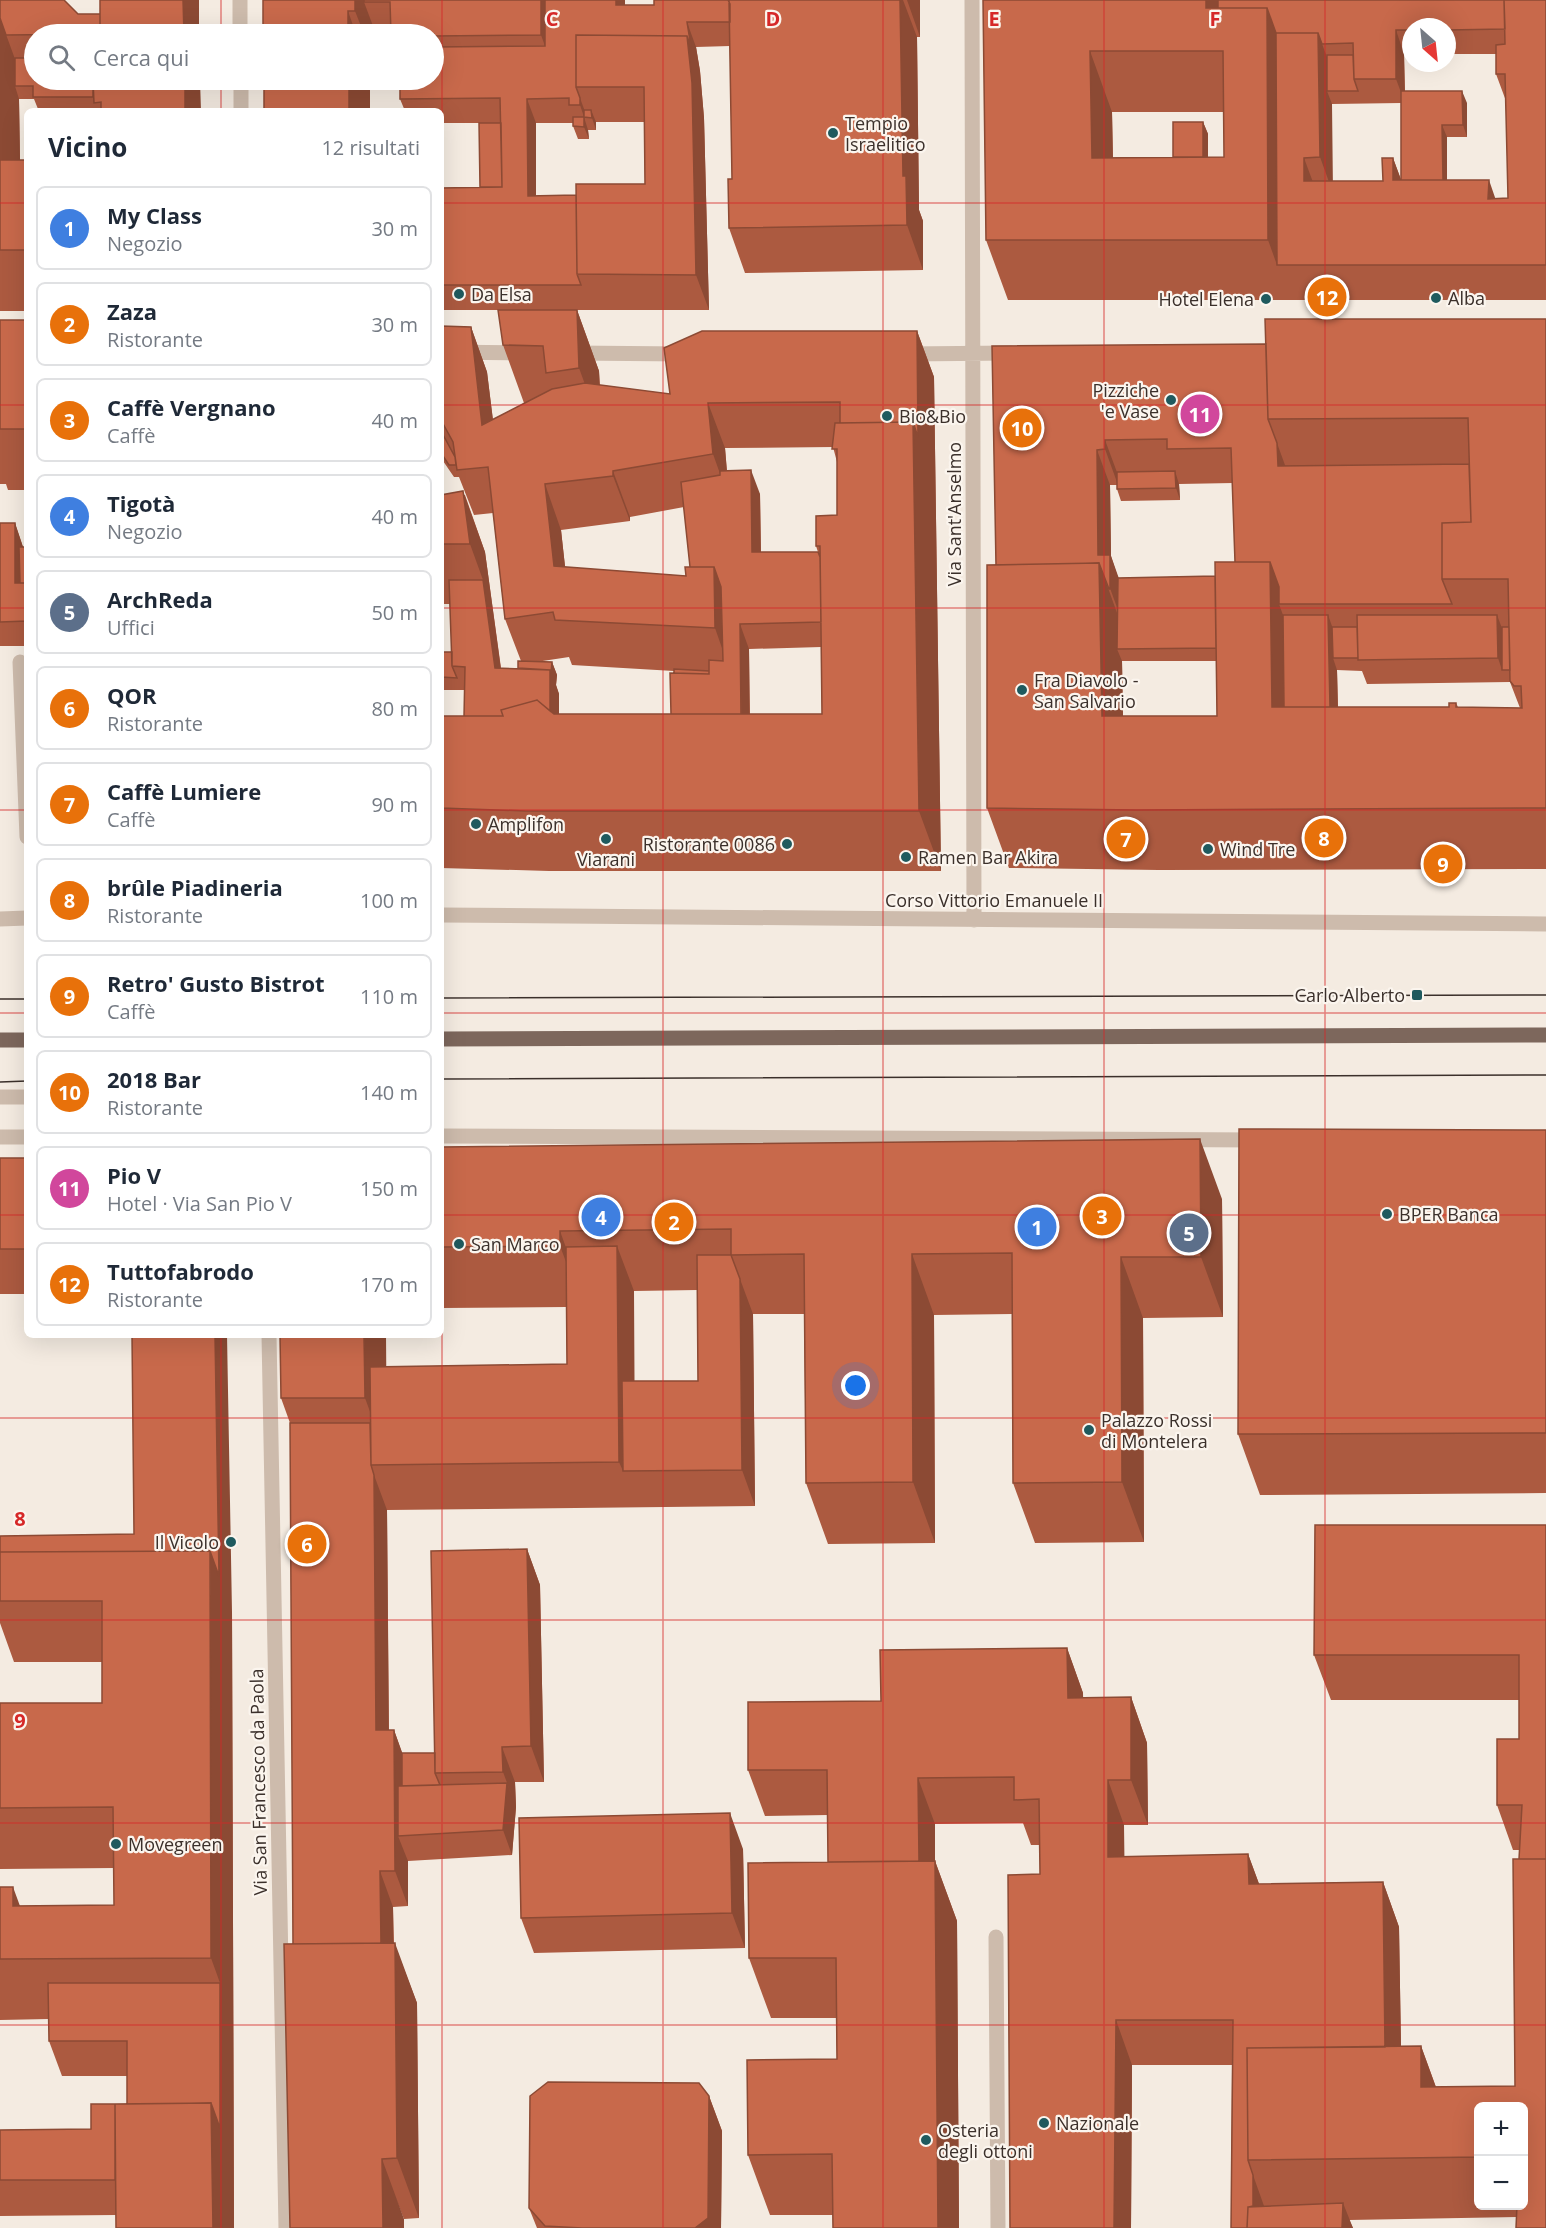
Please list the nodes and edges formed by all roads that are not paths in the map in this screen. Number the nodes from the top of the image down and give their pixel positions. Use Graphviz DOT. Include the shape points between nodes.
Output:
graph roads {
  1 [pos="240,0"];
  2 [pos="972,0"];
  3 [pos="240,24"];
  4 [pos="241,90"];
  5 [pos="241,108"];
  6 [pos="444,352"];
  7 [pos="1028,353"];
  8 [pos="694,354"];
  9 [pos="892,354"];
  10 [pos="973,354"];
  11 [pos="20,662"];
  12 [pos="24,762"];
  13 [pos="444,915"];
  14 [pos="24,918"];
  15 [pos="0,919"];
  16 [pos="974,920"];
  17 [pos="1546,924"];
  18 [pos="1546,1035"];
  19 [pos="444,1039"];
  20 [pos="0,1040"];
  21 [pos="24,1040"];
  22 [pos="0,1097"];
  23 [pos="24,1097"];
  24 [pos="444,1136"];
  25 [pos="0,1137"];
  26 [pos="24,1137"];
  27 [pos="1273,1140"];
  28 [pos="269,1338"];
  29 [pos="996,1937"];
  30 [pos="286,2228"];
  31 [pos="998,2228"];
  1 -- 3 [label="street"];
  2 -- 10 [label="street, Via Sant'Anselmo"];
  4 -- 5 [label="street"];
  6 -- 8 [label="street"];
  7 -- 10 [label="street"];
  9 -- 10 [label="street"];
  10 -- 16 [label="street, Via Sant'Anselmo"];
  11 -- 12 [label="street"];
  13 -- 16 [label="street, Corso Vittorio Emanuele II"];
  14 -- 15 [label="street"];
  16 -- 17 [label="street, Corso Vittorio Emanuele II"];
  18 -- 19 [label="main road"];
  20 -- 21 [label="main road"];
  22 -- 23 [label="street"];
  24 -- 27 [label="street"];
  25 -- 26 [label="street"];
  28 -- 30 [label="street, Via San Francesco da Paola"];
  29 -- 31 [label="street"];
}
